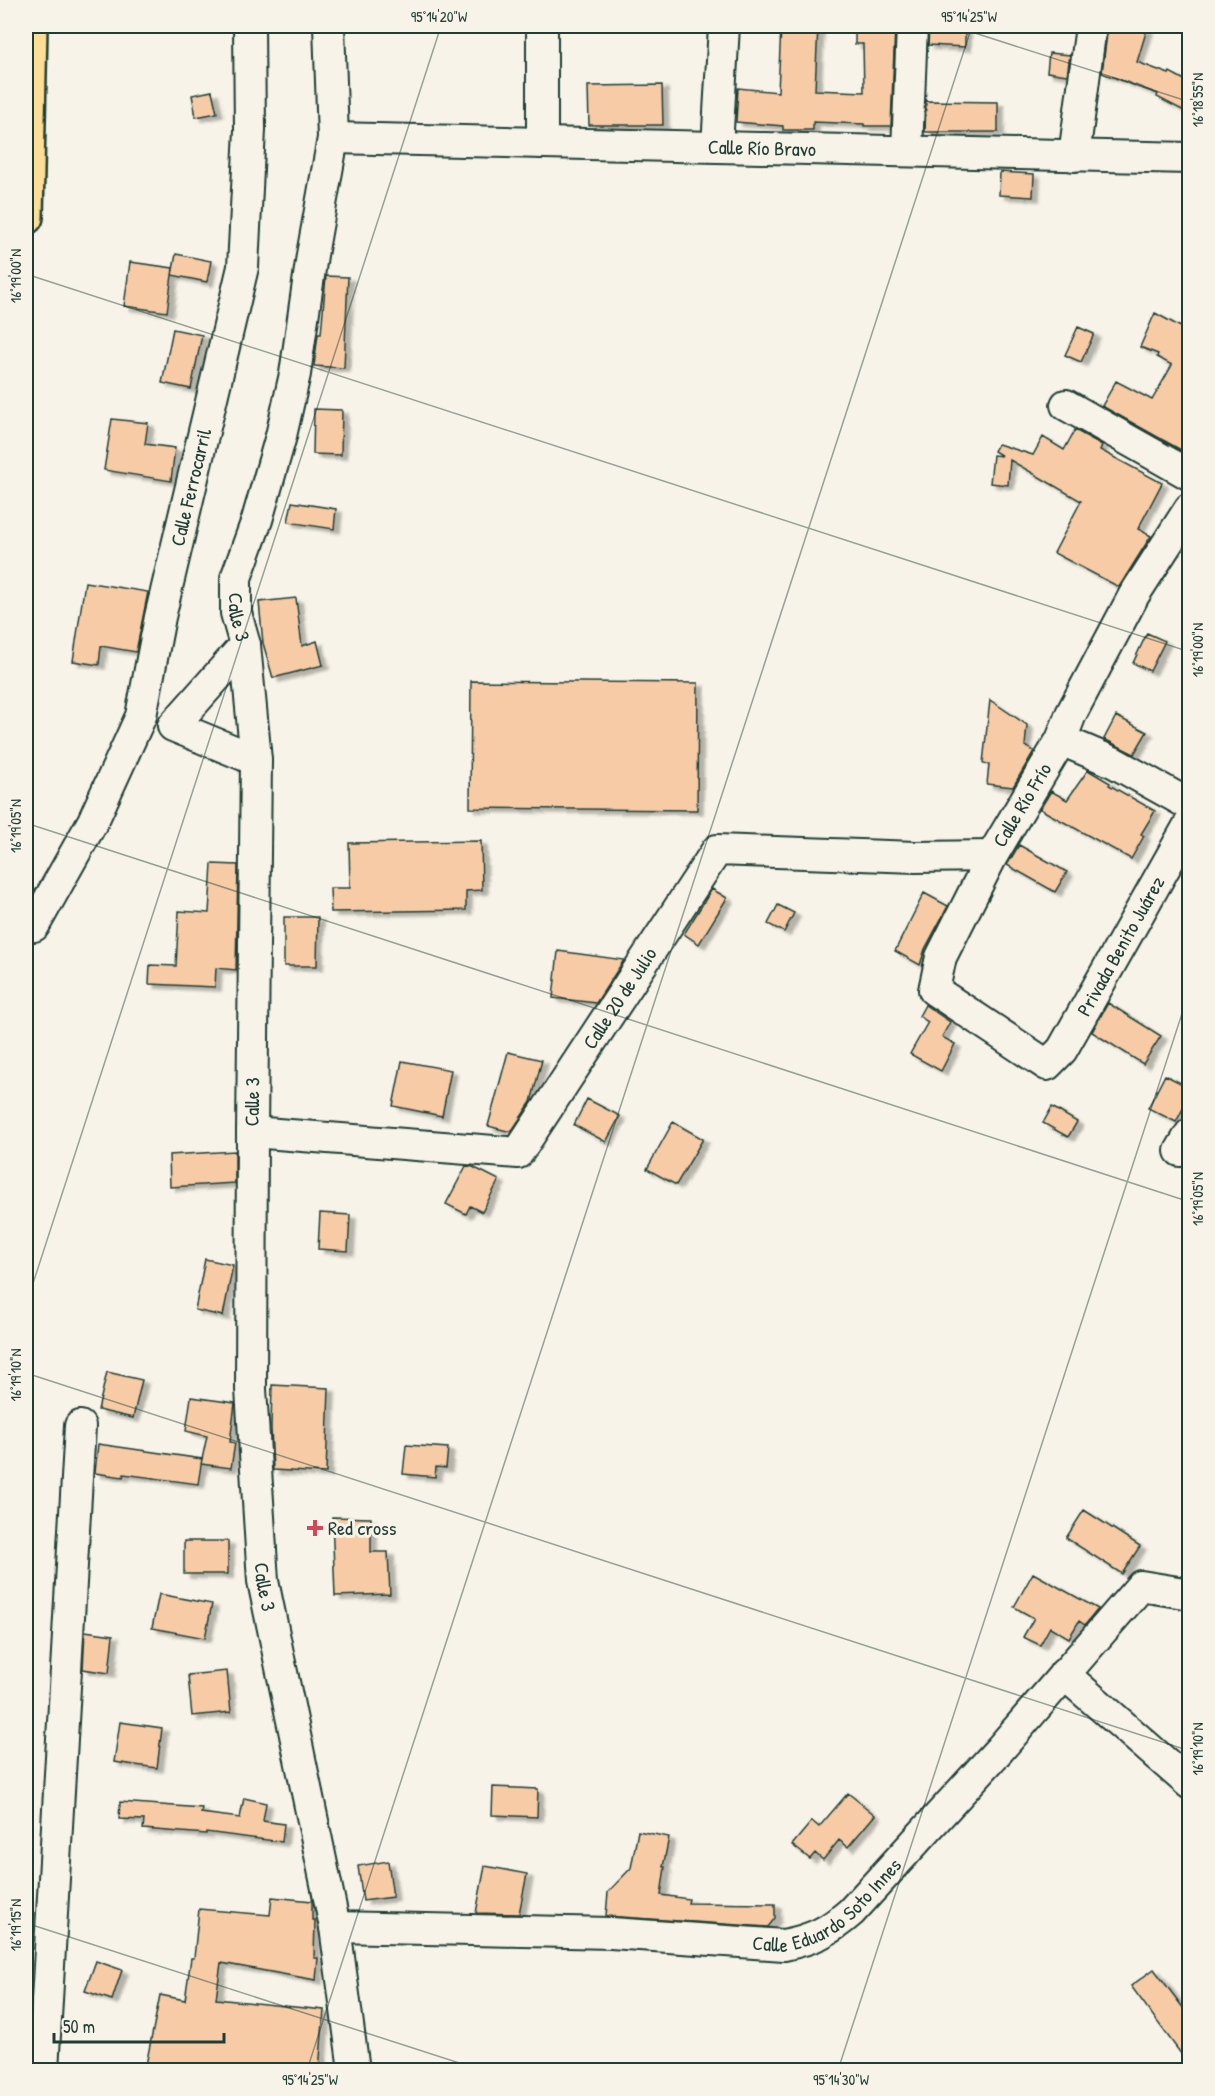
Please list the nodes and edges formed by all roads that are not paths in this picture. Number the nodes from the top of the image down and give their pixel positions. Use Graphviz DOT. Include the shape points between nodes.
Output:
graph roads {
  1 [pos="30,26"];
  2 [pos="249,26"];
  3 [pos="329,26"];
  4 [pos="542,26"];
  5 [pos="724,26"];
  6 [pos="912,26"];
  7 [pos="1090,26"];
  8 [pos="333,138"];
  9 [pos="542,143"];
  10 [pos="717,147"];
  11 [pos="907,152"];
  12 [pos="1074,156"];
  13 [pos="1190,158"];
  14 [pos="26,217"];
  15 [pos="1066,405"];
  16 [pos="1190,476"];
  17 [pos="1190,508"];
  18 [pos="244,645"];
  19 [pos="141,716"];
  20 [pos="173,726"];
  21 [pos="1061,740"];
  22 [pos="256,760"];
  23 [pos="1190,805"];
  24 [pos="1190,823"];
  25 [pos="992,856"];
  26 [pos="34,926"];
  27 [pos="1047,1065"];
  28 [pos="252,1132"];
  29 [pos="81,1426"];
  30 [pos="1190,1594"];
  31 [pos="1065,1674"];
  32 [pos="1190,1784"];
  33 [pos="335,1927"];
  34 [pos="43,2070"];
  35 [pos="354,2070"];
  1 -- 14 [label="main road"];
  2 -- 19 [label="street, Calle Ferrocarril" via="250,130 243,267 160,617"];
  3 -- 8 [label="street, Calle 3"];
  4 -- 9 [label="street"];
  5 -- 10 [label="street"];
  6 -- 11 [label="street"];
  7 -- 12 [label="street"];
  8 -- 9 [label="street, Calle Río Bravo"];
  8 -- 18 [label="street, Calle 3" via="292,385 257,520 236,578 236,614"];
  9 -- 10 [label="street, Calle Río Bravo"];
  10 -- 11 [label="street, Calle Río Bravo"];
  11 -- 12 [label="street, Calle Río Bravo"];
  12 -- 13 [label="street, Calle Río Bravo"];
  15 -- 16 [label="street"];
  17 -- 21 [label="street, Calle Río Frío" via="1134,595"];
  18 -- 20 [label="street"];
  18 -- 22 [label="street, Calle 3"];
  19 -- 20 [label="street"];
  19 -- 26 [label="street, Calle Ferrocarril" via="93,821"];
  20 -- 22 [label="street"];
  21 -- 23 [label="street" via="1113,762"];
  21 -- 25 [label="street, Calle Río Frío"];
  22 -- 28 [label="street, Calle 3"];
  24 -- 27 [label="street, Privada Benito Juárez" via="1062,1050"];
  25 -- 27 [label="street, Calle Río Frío" via="941,957 934,990"];
  25 -- 28 [label="street, Calle 20 de Julio" via="717,850 518,1153"];
  28 -- 33 [label="street, Calle 3" via="252,1389 263,1581"];
  29 -- 34 [label="street"];
  30 -- 31 [label="street, Calle Eduardo Soto Innes" via="1141,1586"];
  31 -- 32 [label="street"];
  31 -- 33 [label="street, Calle Eduardo Soto Innes" via="851,1912 833,1928 811,1939 784,1945 611,1933"];
  33 -- 35 [label="street, Calle 3"];
}
